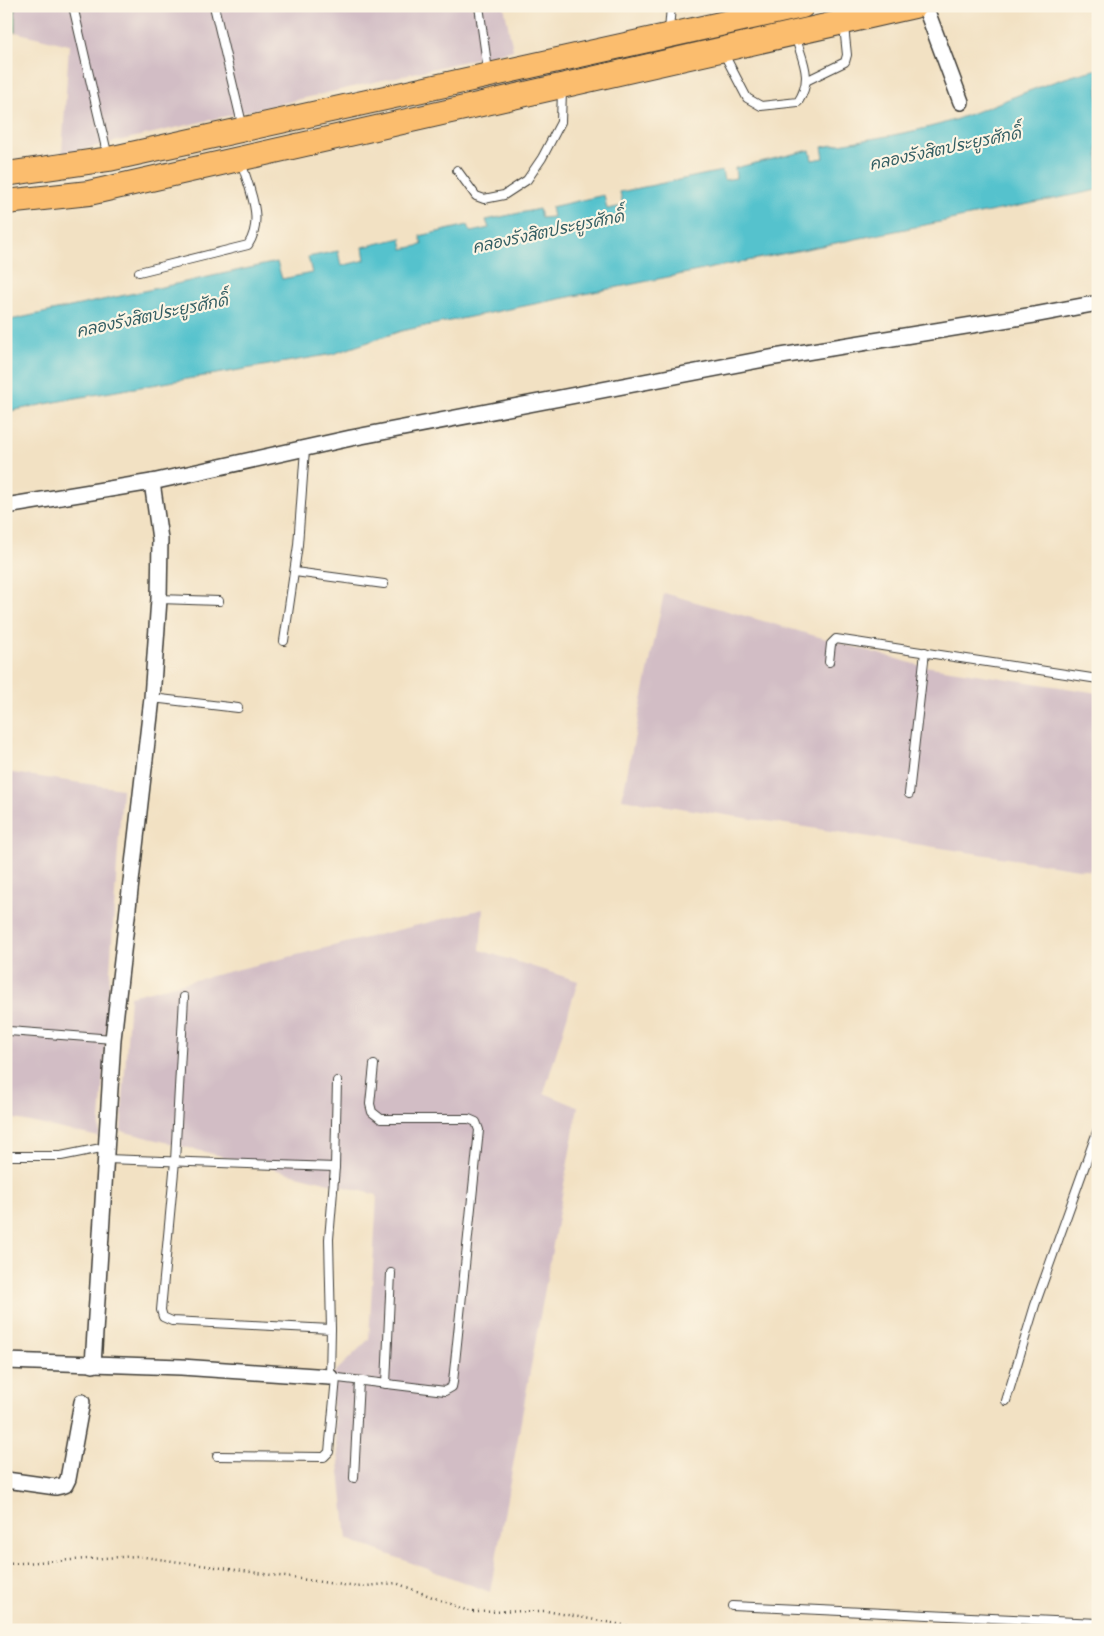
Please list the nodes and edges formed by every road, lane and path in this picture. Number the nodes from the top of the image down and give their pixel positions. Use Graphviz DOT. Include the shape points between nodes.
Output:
graph roads {
  1 [pos="73,6"];
  2 [pos="214,6"];
  3 [pos="479,6"];
  4 [pos="671,6"];
  5 [pos="802,6"];
  6 [pos="914,6"];
  7 [pos="925,6"];
  8 [pos="844,21"];
  9 [pos="794,33"];
  10 [pos="668,36"];
  11 [pos="722,50"];
  12 [pos="488,76"];
  13 [pos="808,80"];
  14 [pos="562,86"];
  15 [pos="961,102"];
  16 [pos="243,130"];
  17 [pos="240,158"];
  18 [pos="109,159"];
  19 [pos="457,170"];
  20 [pos="6,174"];
  21 [pos="90,193"];
  22 [pos="6,202"];
  23 [pos="6,213"];
  24 [pos="139,272"];
  25 [pos="1098,303"];
  26 [pos="305,448"];
  27 [pos="152,482"];
  28 [pos="6,506"];
  29 [pos="294,572"];
  30 [pos="384,584"];
  31 [pos="159,599"];
  32 [pos="219,601"];
  33 [pos="284,641"];
  34 [pos="926,652"];
  35 [pos="829,662"];
  36 [pos="1098,679"];
  37 [pos="152,698"];
  38 [pos="238,708"];
  39 [pos="909,794"];
  40 [pos="184,997"];
  41 [pos="9,1031"];
  42 [pos="113,1040"];
  43 [pos="374,1065"];
  44 [pos="338,1081"];
  45 [pos="1098,1129"];
  46 [pos="106,1153"];
  47 [pos="6,1156"];
  48 [pos="175,1161"];
  49 [pos="335,1167"];
  50 [pos="391,1273"];
  51 [pos="331,1329"];
  52 [pos="6,1361"];
  53 [pos="93,1365"];
  54 [pos="333,1378"];
  55 [pos="359,1381"];
  56 [pos="386,1384"];
  57 [pos="1006,1401"];
  58 [pos="82,1402"];
  59 [pos="217,1456"];
  60 [pos="354,1478"];
  61 [pos="6,1480"];
  62 [pos="6,1564"];
  63 [pos="732,1606"];
  64 [pos="1098,1622"];
  65 [pos="645,1628"];
  1 -- 18 [label="lane"];
  2 -- 16 [label="lane"];
  3 -- 12 [label="lane"];
  4 -- 10 [label="lane"];
  5 -- 10 [label="main road"];
  6 -- 8 [label="main road"];
  7 -- 15 [label="street"];
  8 -- 9 [label="main road"];
  8 -- 13 [label="lane" via="845,62"];
  9 -- 11 [label="main road"];
  9 -- 13 [label="lane"];
  10 -- 12 [label="main road"];
  11 -- 13 [label="lane" via="747,98 761,106 798,102"];
  11 -- 14 [label="main road"];
  12 -- 16 [label="main road"];
  14 -- 17 [label="main road"];
  14 -- 19 [label="lane" via="560,122 527,180 504,195 484,199 476,196"];
  16 -- 18 [label="main road"];
  17 -- 21 [label="main road"];
  17 -- 24 [label="lane" via="258,218 248,245"];
  18 -- 20 [label="main road"];
  21 -- 22 [label="main road"];
  21 -- 23 [label="street"];
  25 -- 26 [label="street" via="775,357"];
  26 -- 27 [label="street"];
  26 -- 29 [label="lane"];
  27 -- 28 [label="street"];
  27 -- 31 [label="street" via="160,539"];
  29 -- 30 [label="lane"];
  29 -- 33 [label="lane"];
  31 -- 32 [label="lane"];
  31 -- 37 [label="street"];
  34 -- 35 [label="lane" via="836,639 831,644"];
  34 -- 36 [label="lane"];
  34 -- 39 [label="lane"];
  37 -- 38 [label="lane"];
  37 -- 42 [label="street"];
  40 -- 48 [label="lane"];
  41 -- 42 [label="lane"];
  42 -- 46 [label="street"];
  43 -- 56 [label="lane" via="370,1104 372,1112 382,1119 468,1119 476,1122 479,1130 452,1387 445,1391"];
  44 -- 49 [label="lane"];
  45 -- 57 [label="lane" via="1035,1305"];
  46 -- 47 [label="lane"];
  46 -- 48 [label="lane"];
  46 -- 53 [label="street"];
  48 -- 49 [label="lane"];
  48 -- 51 [label="lane" via="161,1310 163,1318"];
  49 -- 51 [label="lane" via="329,1239"];
  50 -- 56 [label="lane"];
  51 -- 54 [label="lane"];
  52 -- 53 [label="street"];
  53 -- 54 [label="street" via="181,1367"];
  54 -- 55 [label="lane"];
  54 -- 59 [label="lane" via="329,1452 324,1457"];
  55 -- 56 [label="lane"];
  55 -- 60 [label="lane"];
  58 -- 61 [label="street" via="65,1485 56,1487"];
  62 -- 65 [label="path" via="138,1556 357,1587 396,1583 471,1612 546,1611"];
  63 -- 64 [label="lane"];
}
